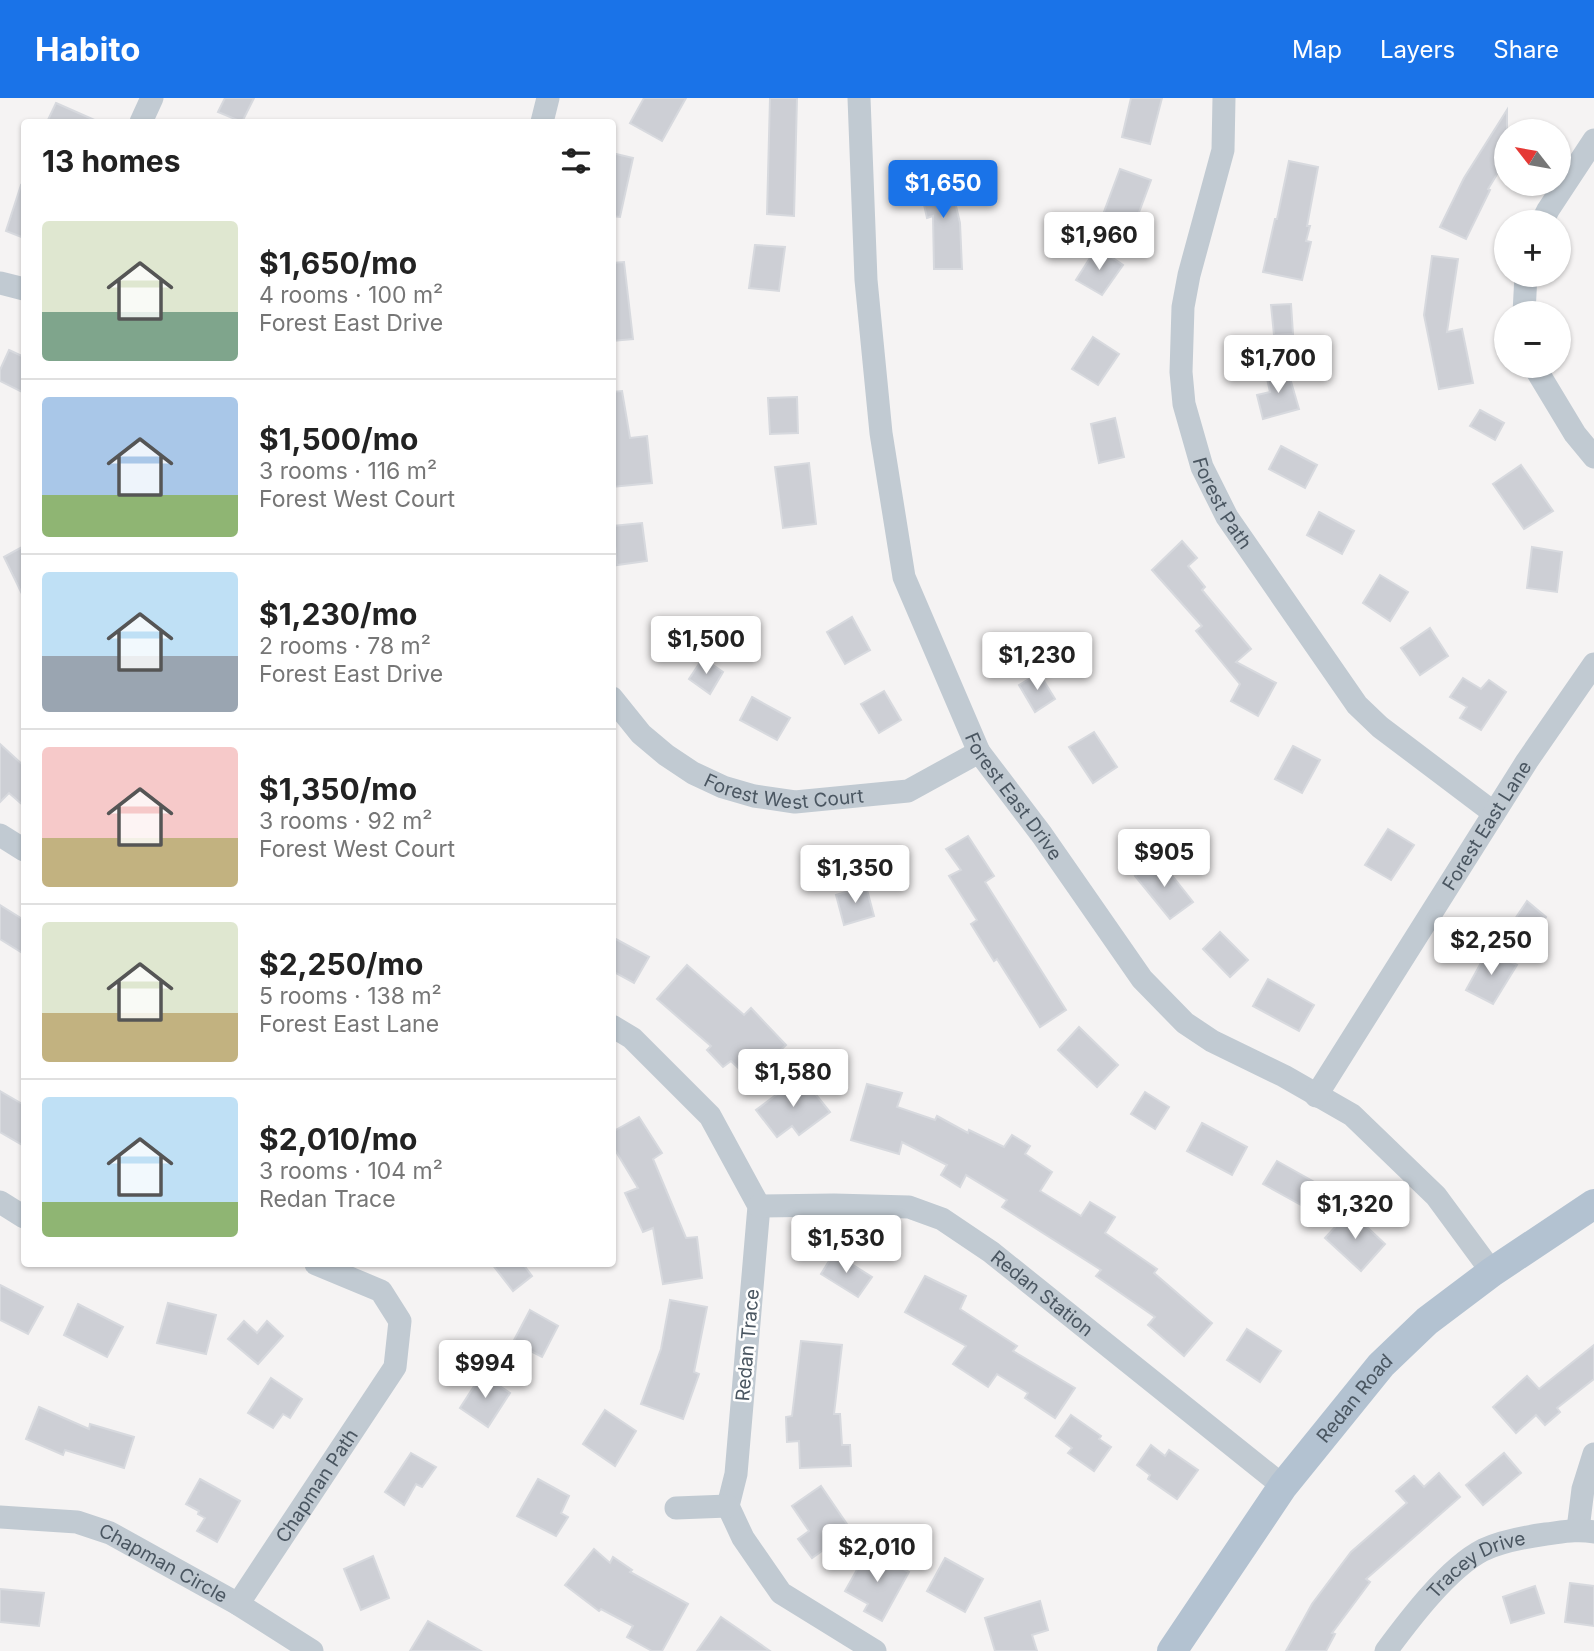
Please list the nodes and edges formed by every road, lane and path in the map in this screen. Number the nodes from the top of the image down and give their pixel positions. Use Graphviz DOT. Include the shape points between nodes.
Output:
graph roads {
  1 [pos="152,98"];
  2 [pos="548,98"];
  3 [pos="859,98"];
  4 [pos="1224,98"];
  5 [pos="142,119"];
  6 [pos="543,119"];
  7 [pos="1594,141"];
  8 [pos="1550,210"];
  9 [pos="0,283"];
  10 [pos="21,288"];
  11 [pos="1541,378"];
  12 [pos="1594,457"];
  13 [pos="1594,664"];
  14 [pos="616,703"];
  15 [pos="979,752"];
  16 [pos="1494,813"];
  17 [pos="0,835"];
  18 [pos="21,848"];
  19 [pos="616,1029"];
  20 [pos="1316,1096"];
  21 [pos="0,1202"];
  22 [pos="1594,1204"];
  23 [pos="759,1206"];
  24 [pos="21,1215"];
  25 [pos="323,1267"];
  26 [pos="1492,1272"];
  27 [pos="1594,1454"];
  28 [pos="1283,1486"];
  29 [pos="729,1506"];
  30 [pos="676,1508"];
  31 [pos="0,1517"];
  32 [pos="1586,1531"];
  33 [pos="238,1604"];
  34 [pos="312,1651"];
  35 [pos="875,1651"];
  36 [pos="1172,1651"];
  37 [pos="1386,1651"];
  1 -- 5 [label="street"];
  2 -- 6 [label="street"];
  3 -- 15 [label="street, Forest East Drive" via="870,321 881,433 904,578"];
  4 -- 16 [label="street, Forest Path" via="1223,150 1189,275 1180,340 1184,404 1202,467 1227,517 1357,705"];
  7 -- 8 [label="street"];
  9 -- 10 [label="street"];
  11 -- 12 [label="street"];
  13 -- 16 [label="street, Forest East Lane"];
  14 -- 15 [label="street, Forest West Court" via="641,734 694,773 754,796 795,802 908,791"];
  15 -- 20 [label="street, Forest East Drive" via="1142,979 1185,1023"];
  16 -- 20 [label="street, Forest East Lane"];
  17 -- 18 [label="street"];
  19 -- 23 [label="street" via="632,1038 710,1116"];
  20 -- 26 [label="street, Forest East Drive" via="1352,1115 1408,1167 1436,1196"];
  21 -- 24 [label="street"];
  22 -- 26 [label="main road, Redan Road"];
  23 -- 28 [label="street, Redan Station" via="908,1207 942,1219 990,1252"];
  23 -- 29 [label="street, Redan Trace" via="736,1474"];
  25 -- 33 [label="street, Chapman Path" via="381,1291 400,1321 395,1367"];
  26 -- 28 [label="main road, Redan Road" via="1427,1321 1381,1364"];
  27 -- 32 [label="street" via="1583,1489"];
  28 -- 36 [label="main road, Redan Road"];
  29 -- 30 [label="street"];
  29 -- 35 [label="street" via="743,1538 781,1593"];
  31 -- 33 [label="street, Chapman Circle" via="77,1522 110,1533"];
  32 -- 37 [label="street, Tracey Drive" via="1526,1536 1484,1550 1459,1566"];
  33 -- 34 [label="street, Chapman Circle"];
}
